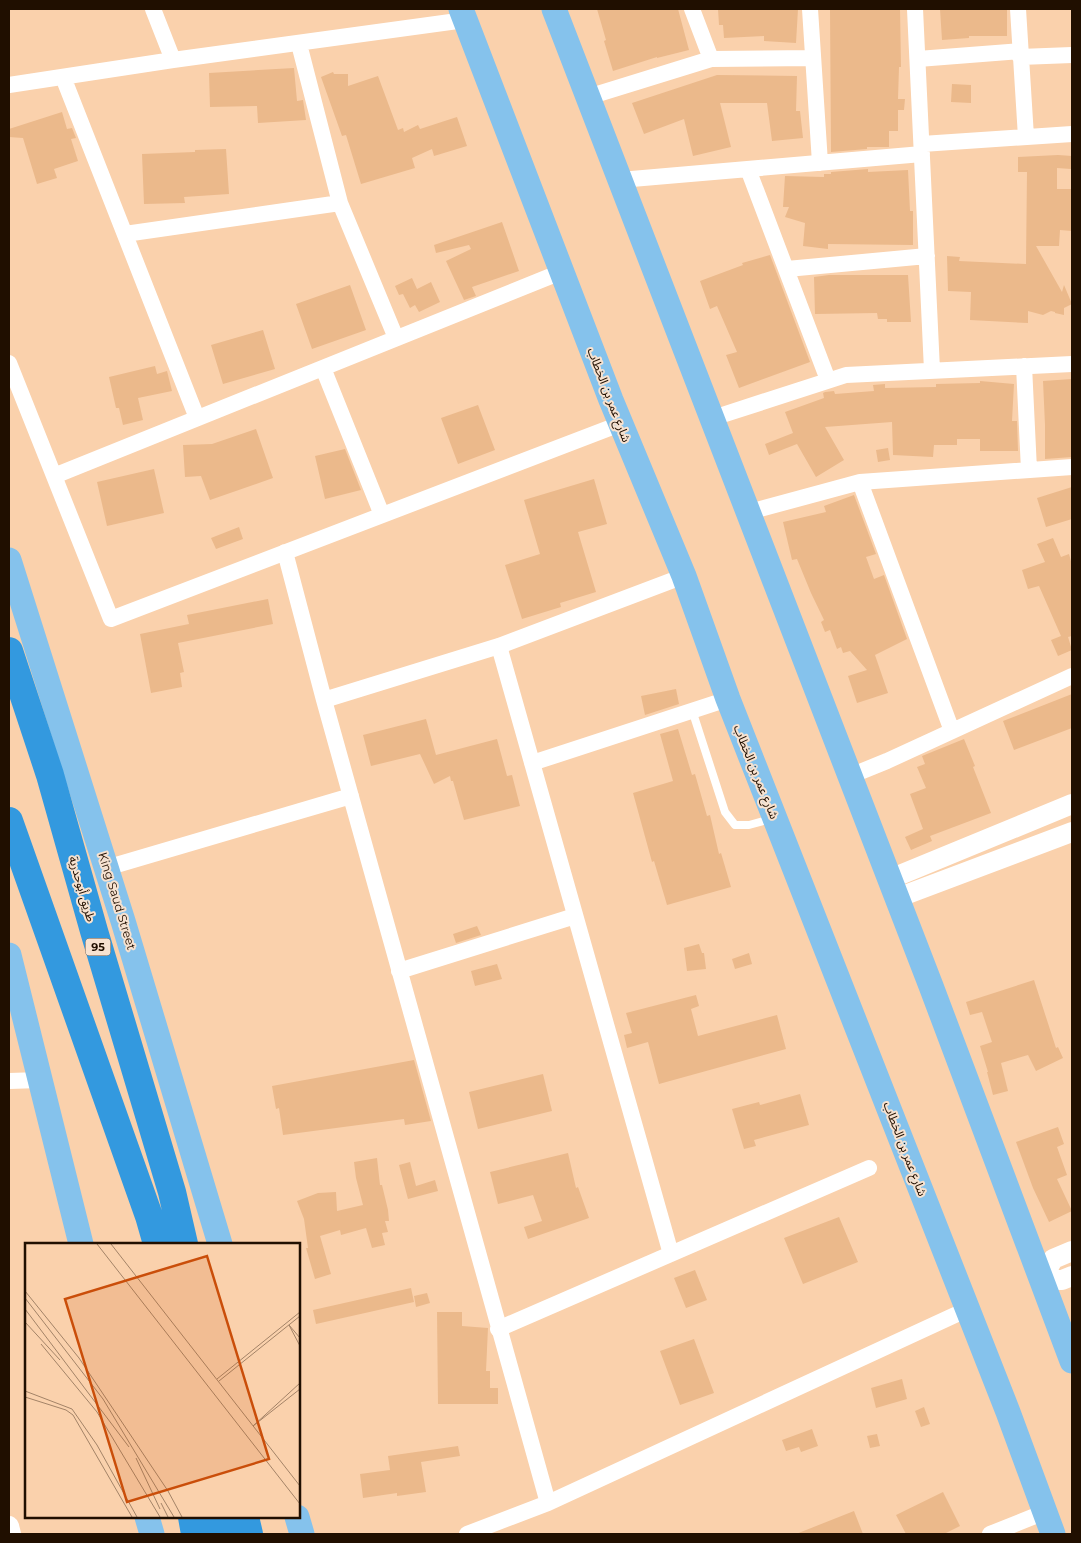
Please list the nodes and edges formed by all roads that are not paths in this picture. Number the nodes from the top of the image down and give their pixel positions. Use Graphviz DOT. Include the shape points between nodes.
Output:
graph roads {
  1 [pos="153,9"];
  2 [pos="554,9"];
  3 [pos="692,9"];
  4 [pos="810,9"];
  5 [pos="916,9"];
  6 [pos="1018,9"];
  7 [pos="452,15"];
  8 [pos="299,44"];
  9 [pos="1020,54"];
  10 [pos="1072,56"];
  11 [pos="813,58"];
  12 [pos="711,59"];
  13 [pos="918,59"];
  14 [pos="173,60"];
  15 [pos="64,77"];
  16 [pos="9,85"];
  17 [pos="588,97"];
  18 [pos="1072,134"];
  19 [pos="1026,138"];
  20 [pos="922,149"];
  21 [pos="820,163"];
  22 [pos="748,169"];
  23 [pos="620,180"];
  24 [pos="340,203"];
  25 [pos="125,234"];
  26 [pos="927,256"];
  27 [pos="787,270"];
  28 [pos="562,272"];
  29 [pos="396,338"];
  30 [pos="9,363"];
  31 [pos="1072,364"];
  32 [pos="1024,366"];
  33 [pos="323,368"];
  34 [pos="932,370"];
  35 [pos="828,380"];
  36 [pos="197,418"];
  37 [pos="713,418"];
  38 [pos="620,424"];
  39 [pos="1072,467"];
  40 [pos="1029,470"];
  41 [pos="54,476"];
  42 [pos="860,482"];
  43 [pos="749,512"];
  44 [pos="382,515"];
  45 [pos="285,552"];
  46 [pos="9,560"];
  47 [pos="684,576"];
  48 [pos="499,646"];
  49 [pos="9,651"];
  50 [pos="1072,676"];
  51 [pos="728,699"];
  52 [pos="324,700"];
  53 [pos="692,710"];
  54 [pos="952,731"];
  55 [pos="532,762"];
  56 [pos="850,776"];
  57 [pos="351,796"];
  58 [pos="1072,804"];
  59 [pos="774,818"];
  60 [pos="9,821"];
  61 [pos="1072,832"];
  62 [pos="106,868"];
  63 [pos="893,888"];
  64 [pos="576,916"];
  65 [pos="9,955"];
  66 [pos="399,971"];
  67 [pos="40,1080"];
  68 [pos="9,1081"];
  69 [pos="869,1168"];
  70 [pos="82,1243"];
  71 [pos="155,1243"];
  72 [pos="184,1243"];
  73 [pos="220,1243"];
  74 [pos="1072,1251"];
  75 [pos="671,1254"];
  76 [pos="1072,1276"];
  77 [pos="1042,1280"];
  78 [pos="968,1309"];
  79 [pos="498,1329"];
  80 [pos="1072,1362"];
  81 [pos="548,1503"];
  82 [pos="148,1518"];
  83 [pos="192,1518"];
  84 [pos="219,1518"];
  85 [pos="245,1518"];
  86 [pos="298,1518"];
  87 [pos="1049,1523"];
  88 [pos="9,1526"];
  89 [pos="11,1534"];
  90 [pos="152,1534"];
  91 [pos="195,1534"];
  92 [pos="222,1534"];
  93 [pos="249,1534"];
  94 [pos="302,1534"];
  95 [pos="468,1534"];
  96 [pos="990,1534"];
  1 -- 14 [label="street"];
  2 -- 17 [label="main road"];
  3 -- 12 [label="street"];
  4 -- 11 [label="street"];
  5 -- 13 [label="street"];
  6 -- 9 [label="street"];
  7 -- 8 [label="street"];
  7 -- 28 [label="main road, شارع عمر بن الخطاب"];
  8 -- 14 [label="street"];
  8 -- 24 [label="street"];
  9 -- 10 [label="street"];
  9 -- 13 [label="street"];
  9 -- 19 [label="street"];
  11 -- 12 [label="street"];
  11 -- 21 [label="street"];
  12 -- 17 [label="street"];
  13 -- 20 [label="street"];
  14 -- 15 [label="street"];
  15 -- 16 [label="street"];
  15 -- 25 [label="street"];
  17 -- 23 [label="main road"];
  18 -- 19 [label="street"];
  19 -- 20 [label="street"];
  20 -- 21 [label="street"];
  20 -- 26 [label="street"];
  21 -- 22 [label="street"];
  22 -- 23 [label="street"];
  22 -- 27 [label="street"];
  23 -- 37 [label="main road"];
  24 -- 25 [label="street"];
  24 -- 29 [label="street"];
  25 -- 36 [label="street"];
  26 -- 27 [label="street"];
  26 -- 34 [label="street"];
  27 -- 35 [label="street"];
  28 -- 29 [label="street"];
  28 -- 38 [label="main road, شارع عمر بن الخطاب"];
  29 -- 33 [label="street"];
  30 -- 41 [label="street"];
  31 -- 32 [label="street"];
  32 -- 34 [label="street"];
  32 -- 40 [label="street"];
  33 -- 36 [label="street"];
  33 -- 44 [label="street"];
  34 -- 35 [label="street" via="846,375"];
  35 -- 37 [label="street"];
  36 -- 41 [label="street"];
  37 -- 43 [label="main road"];
  38 -- 44 [label="street"];
  38 -- 47 [label="main road, شارع عمر بن الخطاب"];
  39 -- 40 [label="street"];
  40 -- 42 [label="street"];
  41 -- 45 [label="street" via="112,618"];
  42 -- 43 [label="street"];
  42 -- 54 [label="street"];
  43 -- 56 [label="main road"];
  44 -- 45 [label="street"];
  45 -- 52 [label="street"];
  46 -- 62 [label="main road, King Saud Street"];
  47 -- 48 [label="street"];
  47 -- 51 [label="main road, شارع عمر بن الخطاب"];
  48 -- 52 [label="street"];
  48 -- 55 [label="street"];
  49 -- 72 [label="highway, طريق أبوحدرية / 95" via="50,775 172,1192"];
  50 -- 54 [label="street"];
  51 -- 53 [label="street"];
  51 -- 59 [label="main road, شارع عمر بن الخطاب"];
  52 -- 57 [label="street"];
  53 -- 55 [label="street"];
  53 -- 59 [label="lane" via="725,812 734,824 749,825"];
  54 -- 56 [label="street"];
  55 -- 64 [label="street"];
  56 -- 63 [label="main road"];
  57 -- 62 [label="street"];
  57 -- 66 [label="street"];
  58 -- 63 [label="street"];
  59 -- 78 [label="main road, شارع عمر بن الخطاب"];
  60 -- 71 [label="highway" via="149,1216"];
  61 -- 63 [label="street"];
  62 -- 73 [label="main road, King Saud Street"];
  63 -- 77 [label="main road"];
  64 -- 66 [label="street"];
  64 -- 75 [label="street"];
  65 -- 67 [label="main road"];
  66 -- 79 [label="street"];
  67 -- 68 [label="street"];
  67 -- 70 [label="main road"];
  69 -- 75 [label="street"];
  74 -- 77 [label="street" via="1053,1259"];
  75 -- 79 [label="street"];
  76 -- 77 [label="street" via="1062,1280"];
  77 -- 80 [label="main road"];
  78 -- 81 [label="street"];
  78 -- 87 [label="main road, شارع عمر بن الخطاب"];
  79 -- 81 [label="street"];
  81 -- 95 [label="street"];
  82 -- 90 [label="main road"];
  83 -- 91 [label="highway"];
  84 -- 92 [label="highway"];
  85 -- 93 [label="highway"];
  86 -- 94 [label="main road"];
  87 -- 96 [label="street"];
  88 -- 89 [label="street"];
}
